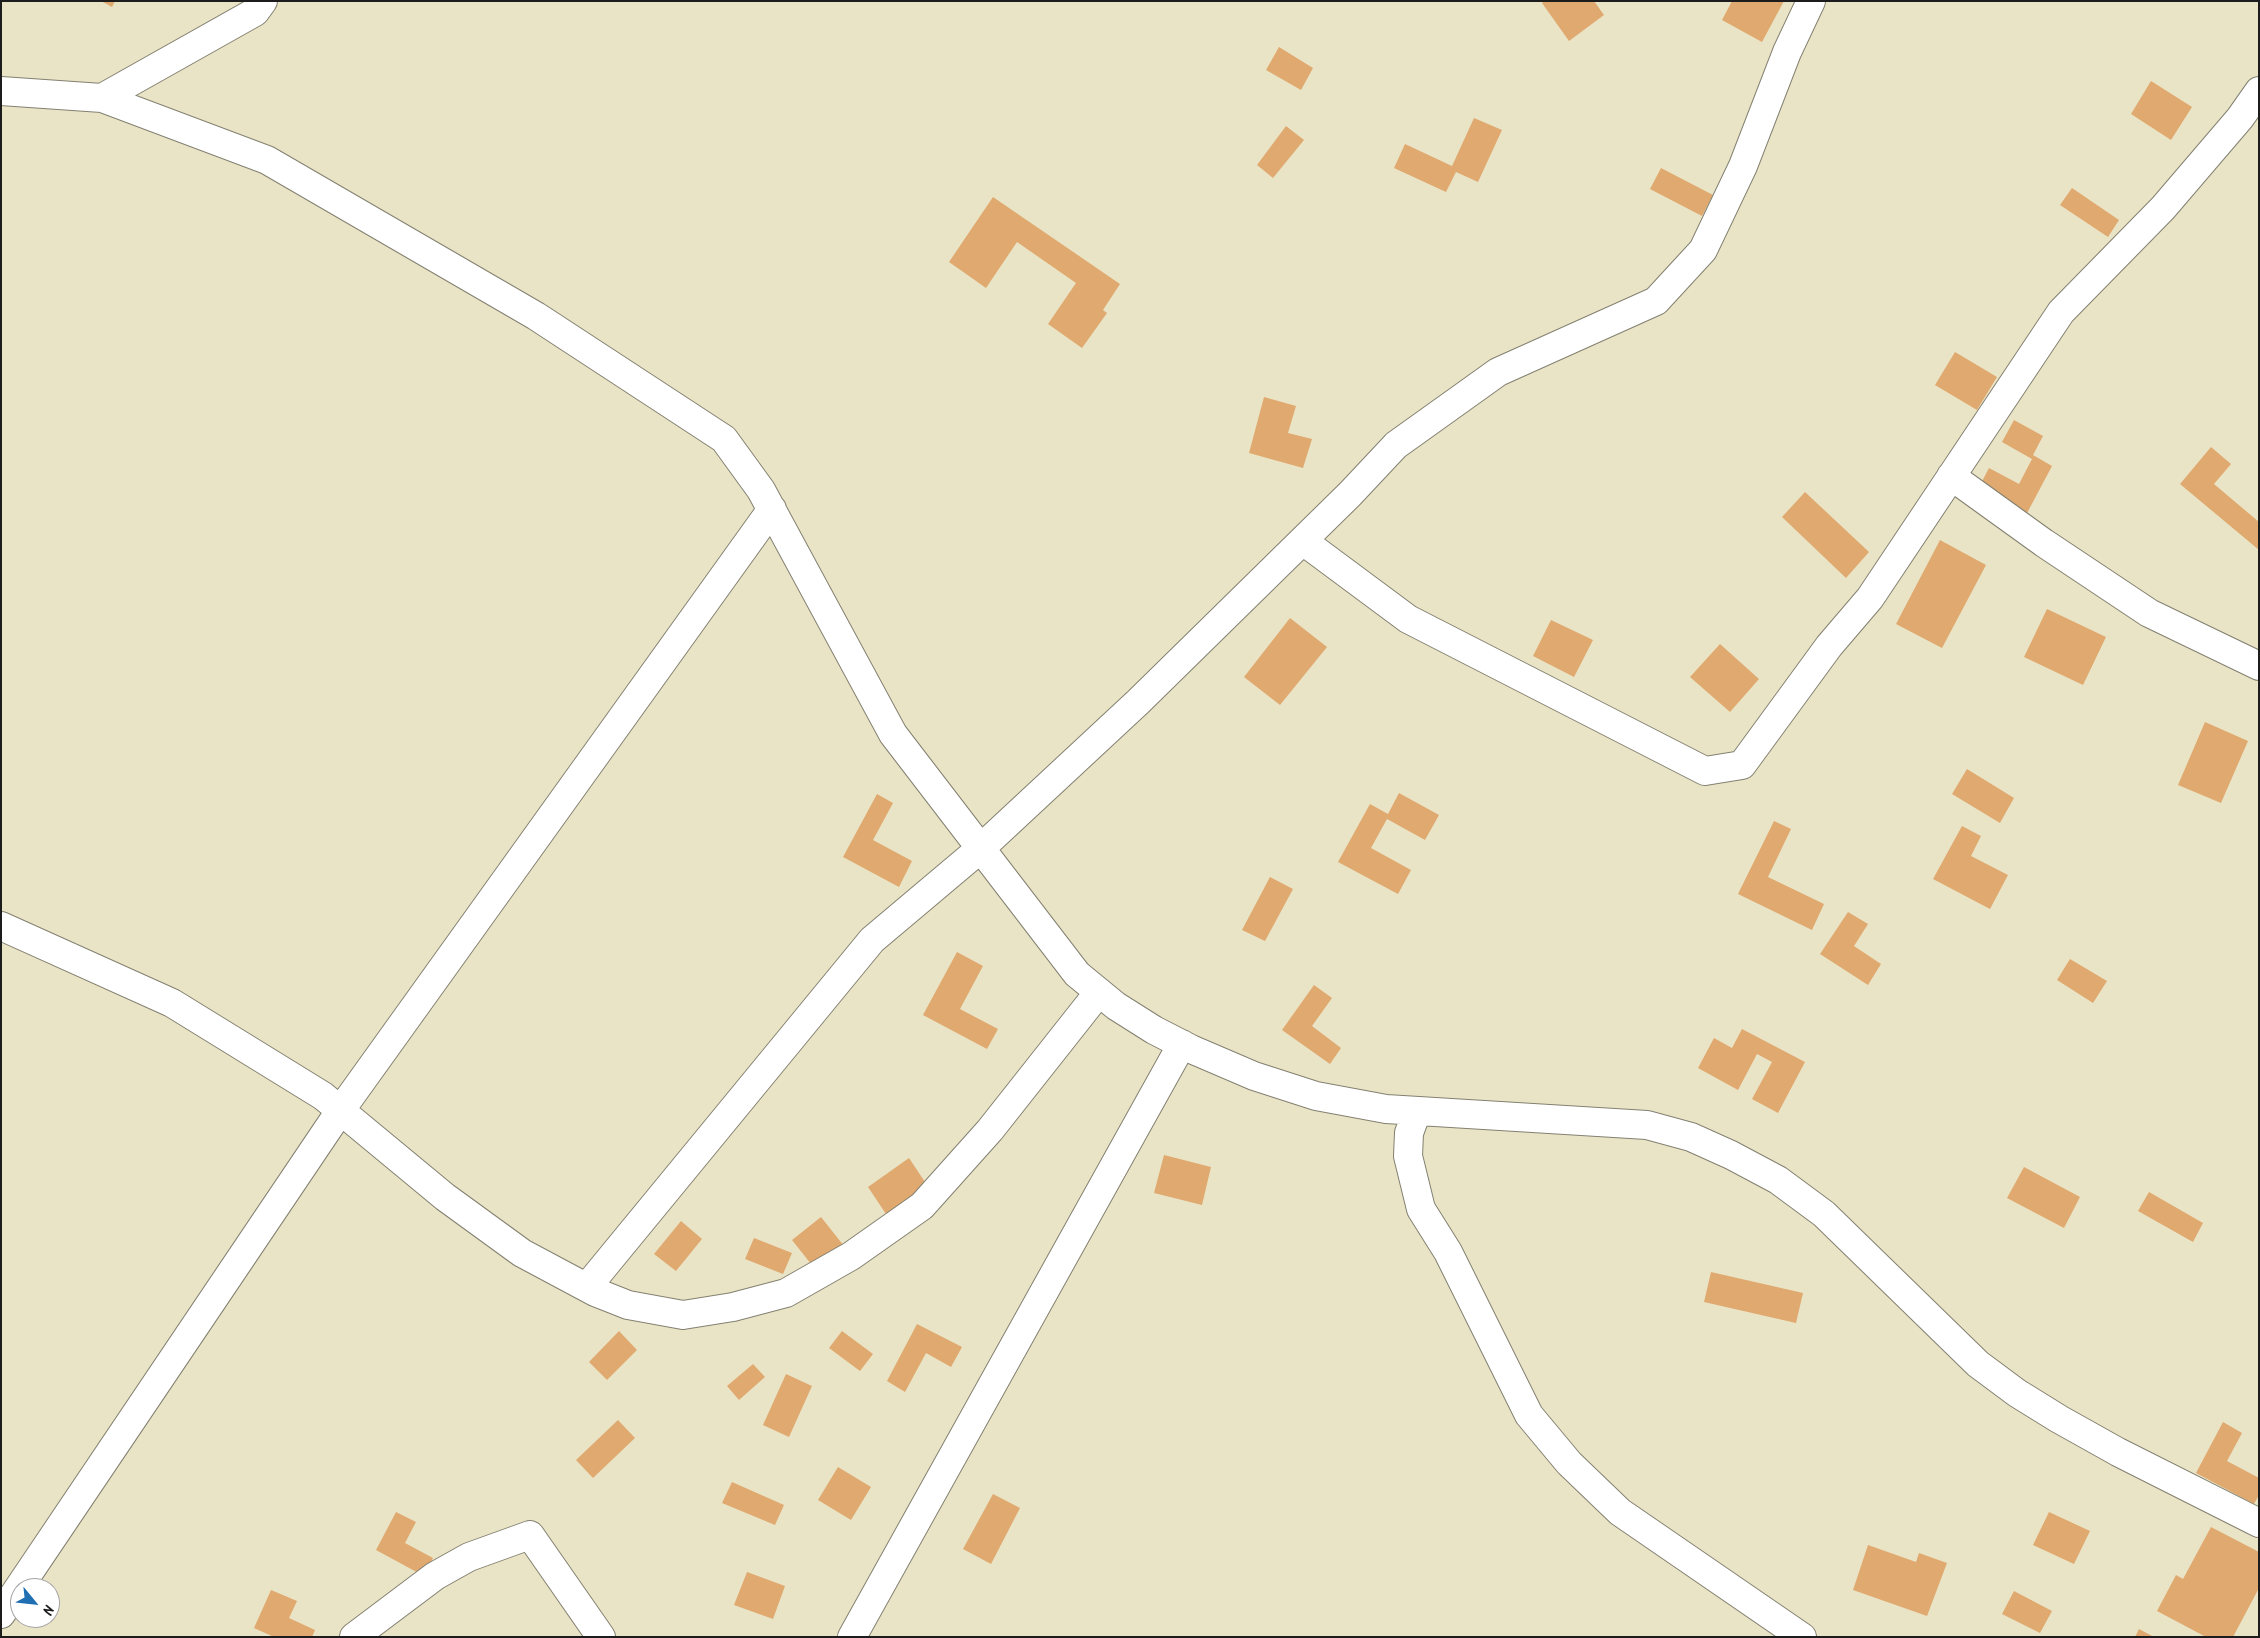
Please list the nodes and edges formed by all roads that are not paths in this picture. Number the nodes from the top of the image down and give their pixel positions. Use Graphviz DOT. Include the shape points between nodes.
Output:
graph roads {
  1 [pos="263,1"];
  2 [pos="1811,1"];
  3 [pos="1,91"];
  4 [pos="2259,91"];
  5 [pos="102,98"];
  6 [pos="1951,476"];
  7 [pos="772,509"];
  8 [pos="1303,541"];
  9 [pos="2259,666"];
  10 [pos="980,849"];
  11 [pos="1,926"];
  12 [pos="1099,992"];
  13 [pos="1182,1044"];
  14 [pos="340,1111"];
  15 [pos="1417,1111"];
  16 [pos="587,1287"];
  17 [pos="2259,1523"];
  18 [pos="1,1614"];
  19 [pos="354,1637"];
  20 [pos="601,1637"];
  21 [pos="852,1637"];
  22 [pos="1802,1637"];
  1 -- 5 [label="street" via="255,12"];
  2 -- 8 [label="street" via="1787,52 1743,166 1703,250 1656,301 1498,372 1396,445"];
  3 -- 5 [label="street"];
  4 -- 6 [label="street" via="2163,208 2061,312"];
  5 -- 7 [label="street" via="267,160 536,316 724,439"];
  6 -- 8 [label="street" via="1870,598 1829,646 1742,765 1705,771 1408,619"];
  6 -- 9 [label="street" via="2149,613"];
  7 -- 10 [label="street" via="893,734"];
  7 -- 14 [label="street"];
  8 -- 10 [label="street" via="1138,702"];
  10 -- 12 [label="street" via="1077,974"];
  10 -- 16 [label="street" via="872,940"];
  11 -- 14 [label="street" via="172,1003 323,1096"];
  12 -- 13 [label="street"];
  12 -- 16 [label="street" via="950,1177 922,1206 851,1256 786,1293 733,1307 683,1315 628,1305"];
  13 -- 15 [label="street" via="1254,1076 1316,1096 1386,1109"];
  13 -- 21 [label="street"];
  14 -- 16 [label="street" via="445,1197 522,1253"];
  14 -- 18 [label="street"];
  15 -- 17 [label="street" via="1647,1125 1731,1154 1778,1180 1824,1214 1978,1364 2017,1393 2110,1447"];
  15 -- 22 [label="street" via="1409,1133 1408,1156 1421,1209 1448,1252 1529,1415 1569,1463 1620,1512"];
  19 -- 20 [label="street" via="435,1576 469,1557 530,1535"];
}
